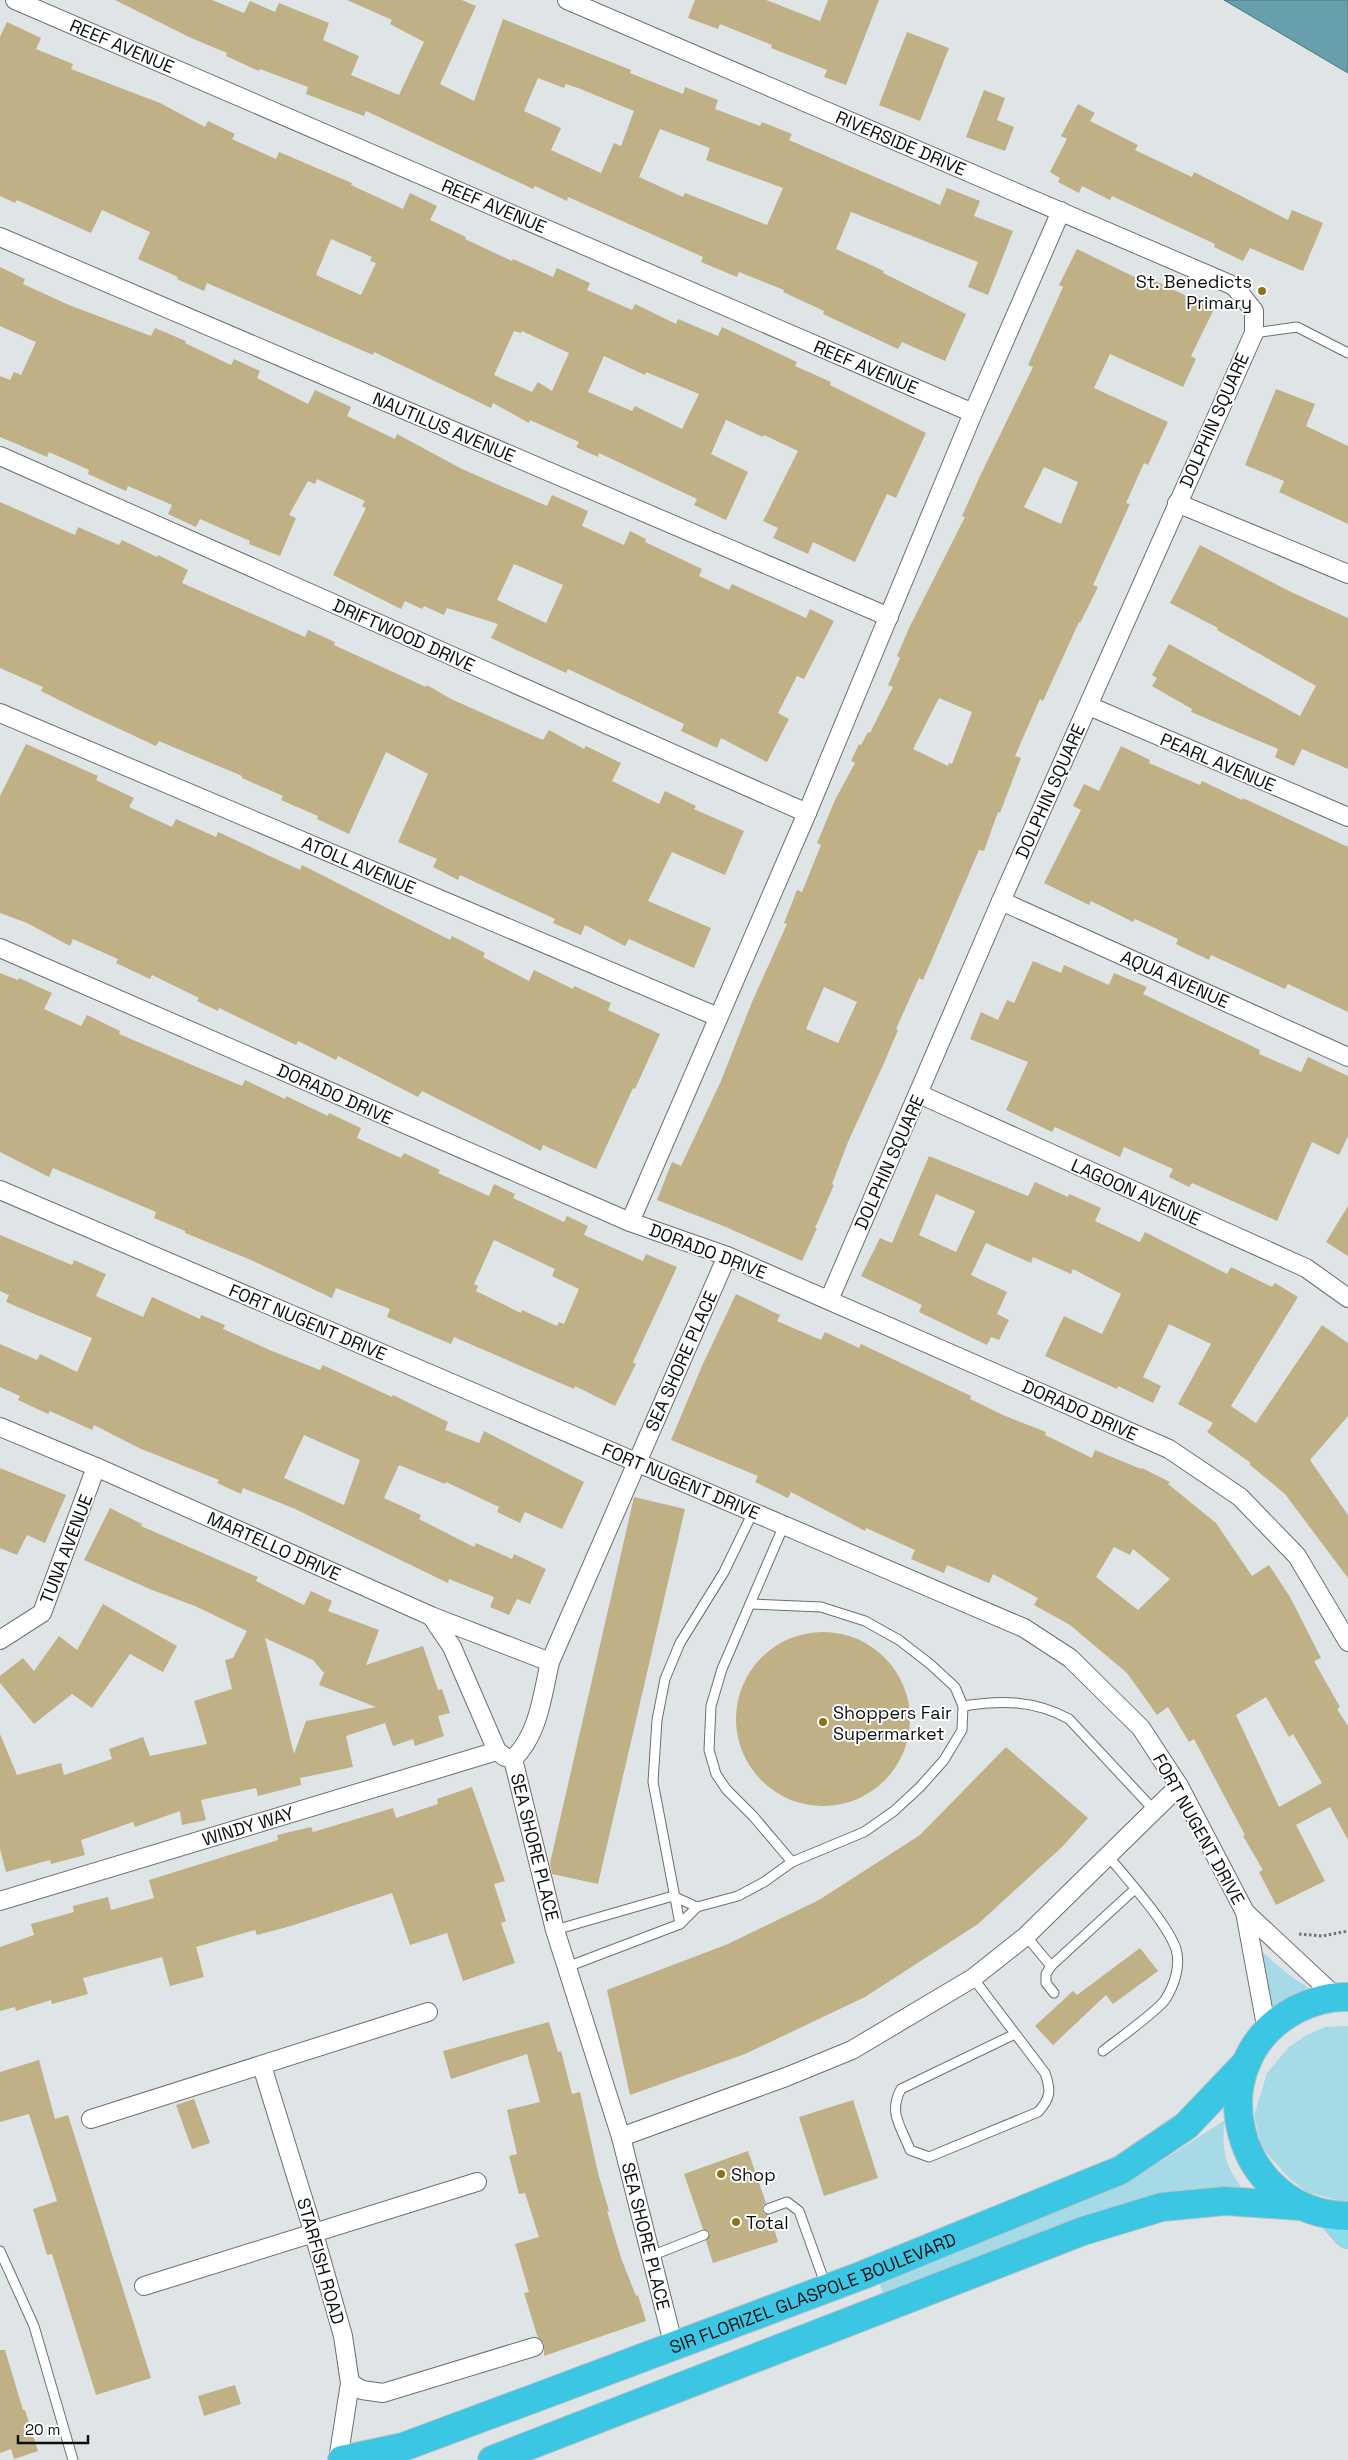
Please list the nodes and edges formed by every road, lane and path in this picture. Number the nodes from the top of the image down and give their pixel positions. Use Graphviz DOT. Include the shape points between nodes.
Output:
graph roads {
  1 [pos="15,0"];
  2 [pos="567,0"];
  3 [pos="1061,212"];
  4 [pos="0,237"];
  5 [pos="1234,286"];
  6 [pos="1254,332"];
  7 [pos="1348,353"];
  8 [pos="973,413"];
  9 [pos="0,456"];
  10 [pos="1177,504"];
  11 [pos="1348,574"];
  12 [pos="889,617"];
  13 [pos="1089,706"];
  14 [pos="0,713"];
  15 [pos="807,814"];
  16 [pos="1348,817"];
  17 [pos="1001,900"];
  18 [pos="0,948"];
  19 [pos="718,1017"];
  20 [pos="1348,1057"];
  21 [pos="919,1094"];
  22 [pos="0,1190"];
  23 [pos="630,1222"];
  24 [pos="727,1256"];
  25 [pos="1348,1298"];
  26 [pos="829,1300"];
  27 [pos="0,1427"];
  28 [pos="637,1462"];
  29 [pos="96,1467"];
  30 [pos="753,1512"];
  31 [pos="784,1525"];
  32 [pos="750,1604"];
  33 [pos="431,1616"];
  34 [pos="0,1640"];
  35 [pos="1348,1642"];
  36 [pos="550,1662"];
  37 [pos="963,1706"];
  38 [pos="497,1751"];
  39 [pos="513,1759"];
  40 [pos="1179,1786"];
  41 [pos="1154,1810"];
  42 [pos="1109,1856"];
  43 [pos="792,1862"];
  44 [pos="1135,1889"];
  45 [pos="673,1896"];
  46 [pos="0,1901"];
  47 [pos="696,1907"];
  48 [pos="1245,1912"];
  49 [pos="680,1924"];
  50 [pos="555,1930"];
  51 [pos="1026,1936"];
  52 [pos="1051,1966"];
  53 [pos="567,1967"];
  54 [pos="973,1978"];
  55 [pos="1054,1993"];
  56 [pos="1342,1997"];
  57 [pos="428,2012"];
  58 [pos="1267,2031"];
  59 [pos="1016,2034"];
  60 [pos="1103,2051"];
  61 [pos="1247,2062"];
  62 [pos="262,2066"];
  63 [pos="91,2119"];
  64 [pos="621,2138"];
  65 [pos="477,2182"];
  66 [pos="1299,2206"];
  67 [pos="768,2209"];
  68 [pos="1343,2222"];
  69 [pos="314,2234"];
  70 [pos="704,2234"];
  71 [pos="0,2251"];
  72 [pos="651,2256"];
  73 [pos="144,2286"];
  74 [pos="826,2289"];
  75 [pos="534,2347"];
  76 [pos="674,2347"];
  77 [pos="350,2383"];
  78 [pos="73,2460"];
  79 [pos="340,2460"];
  80 [pos="492,2460"];
  1 -- 8 [label="street, REEF AVENUE"];
  2 -- 3 [label="street, RIVERSIDE DRIVE"];
  3 -- 5 [label="street, RIVERSIDE DRIVE"];
  3 -- 8 [label="street"];
  4 -- 12 [label="street, NAUTILUS AVENUE"];
  5 -- 6 [label="street, DOLPHIN SQUARE" via="1254,311"];
  6 -- 7 [label="lane" via="1297,327"];
  6 -- 10 [label="street, DOLPHIN SQUARE"];
  8 -- 12 [label="street"];
  9 -- 15 [label="street, DRIFTWOOD DRIVE"];
  10 -- 11 [label="street"];
  10 -- 13 [label="street, DOLPHIN SQUARE"];
  12 -- 15 [label="street"];
  13 -- 16 [label="street, PEARL AVENUE"];
  13 -- 17 [label="street, DOLPHIN SQUARE"];
  14 -- 19 [label="street, ATOLL AVENUE"];
  15 -- 19 [label="street"];
  17 -- 20 [label="street, AQUA AVENUE"];
  17 -- 21 [label="street, DOLPHIN SQUARE"];
  18 -- 23 [label="street, DORADO DRIVE"];
  19 -- 23 [label="street"];
  21 -- 25 [label="street, LAGOON AVENUE" via="1306,1268"];
  21 -- 26 [label="street, DOLPHIN SQUARE"];
  22 -- 28 [label="street, FORT NUGENT DRIVE"];
  23 -- 24 [label="street, DORADO DRIVE"];
  24 -- 26 [label="street, DORADO DRIVE"];
  24 -- 28 [label="street, SEA SHORE PLACE"];
  26 -- 35 [label="street, DORADO DRIVE" via="1169,1449 1240,1497 1297,1556"];
  27 -- 29 [label="street, MARTELLO DRIVE"];
  28 -- 30 [label="street, FORT NUGENT DRIVE"];
  28 -- 36 [label="street, SEA SHORE PLACE"];
  29 -- 33 [label="street, MARTELLO DRIVE"];
  29 -- 34 [label="street, TUNA AVENUE" via="42,1613"];
  30 -- 31 [label="street, FORT NUGENT DRIVE"];
  30 -- 45 [label="lane" via="724,1572 680,1643 665,1679 657,1720 653,1782"];
  31 -- 32 [label="lane"];
  31 -- 40 [label="street, FORT NUGENT DRIVE" via="1024,1628 1070,1658 1141,1728"];
  32 -- 37 [label="lane" via="821,1607 865,1621 899,1640 930,1664 955,1687"];
  32 -- 43 [label="lane" via="722,1669 712,1706 709,1750 716,1774 726,1789"];
  33 -- 36 [label="street, MARTELLO DRIVE"];
  33 -- 38 [label="street" via="452,1647"];
  36 -- 39 [label="street, SEA SHORE PLACE" via="534,1730 525,1748"];
  37 -- 41 [label="lane" via="996,1701 1051,1709 1069,1719"];
  37 -- 43 [label="lane" via="962,1730 944,1760 894,1811 864,1832"];
  38 -- 39 [label="street"];
  38 -- 46 [label="street, WINDY WAY"];
  39 -- 50 [label="street, SEA SHORE PLACE"];
  40 -- 41 [label="street"];
  40 -- 48 [label="street, FORT NUGENT DRIVE"];
  41 -- 42 [label="street"];
  42 -- 44 [label="lane"];
  42 -- 51 [label="street"];
  43 -- 47 [label="lane" via="738,1896"];
  44 -- 52 [label="lane"];
  44 -- 60 [label="lane" via="1176,1949 1177,1966 1173,1986 1164,2002"];
  45 -- 47 [label="lane"];
  45 -- 49 [label="lane"];
  45 -- 50 [label="lane"];
  47 -- 49 [label="lane"];
  48 -- 56 [label="street, FORT NUGENT DRIVE"];
  48 -- 58 [label="street, FORT NUGENT DRIVE"];
  49 -- 53 [label="lane"];
  50 -- 53 [label="street, SEA SHORE PLACE"];
  51 -- 52 [label="lane"];
  51 -- 54 [label="street"];
  52 -- 55 [label="lane" via="1046,1974 1046,1983"];
  53 -- 64 [label="street, SEA SHORE PLACE"];
  54 -- 59 [label="lane"];
  54 -- 64 [label="street" via="852,2050"];
  56 -- 58 [label="highway" via="1310,2002 1287,2014"];
  57 -- 62 [label="street"];
  58 -- 61 [label="highway"];
  59 -- 59 [label="lane" via="1045,2073 1050,2089 1043,2107 1038,2112 929,2157 910,2150 894,2111 894,2102 901,2089"];
  61 -- 66 [label="highway" via="1238,2094 1239,2128 1251,2160 1272,2187"];
  61 -- 74 [label="highway, SIR FLORIZEL GLASPOLE BOULEVARD" via="1186,2126 1122,2170"];
  62 -- 63 [label="street"];
  62 -- 69 [label="street, STARFISH ROAD"];
  64 -- 72 [label="street, SEA SHORE PLACE"];
  65 -- 69 [label="street"];
  66 -- 68 [label="highway"];
  66 -- 80 [label="highway" via="1225,2201 1162,2207 1083,2231"];
  67 -- 74 [label="lane" via="787,2202 799,2211"];
  69 -- 73 [label="street"];
  69 -- 77 [label="street, STARFISH ROAD" via="343,2336"];
  70 -- 72 [label="lane"];
  71 -- 78 [label="lane" via="34,2326"];
  72 -- 76 [label="street, SEA SHORE PLACE"];
  74 -- 76 [label="highway, SIR FLORIZEL GLASPOLE BOULEVARD"];
  75 -- 77 [label="street" via="383,2394 362,2390"];
  76 -- 79 [label="highway, SIR FLORIZEL GLASPOLE BOULEVARD" via="403,2446"];
  77 -- 79 [label="street, STARFISH ROAD"];
}
